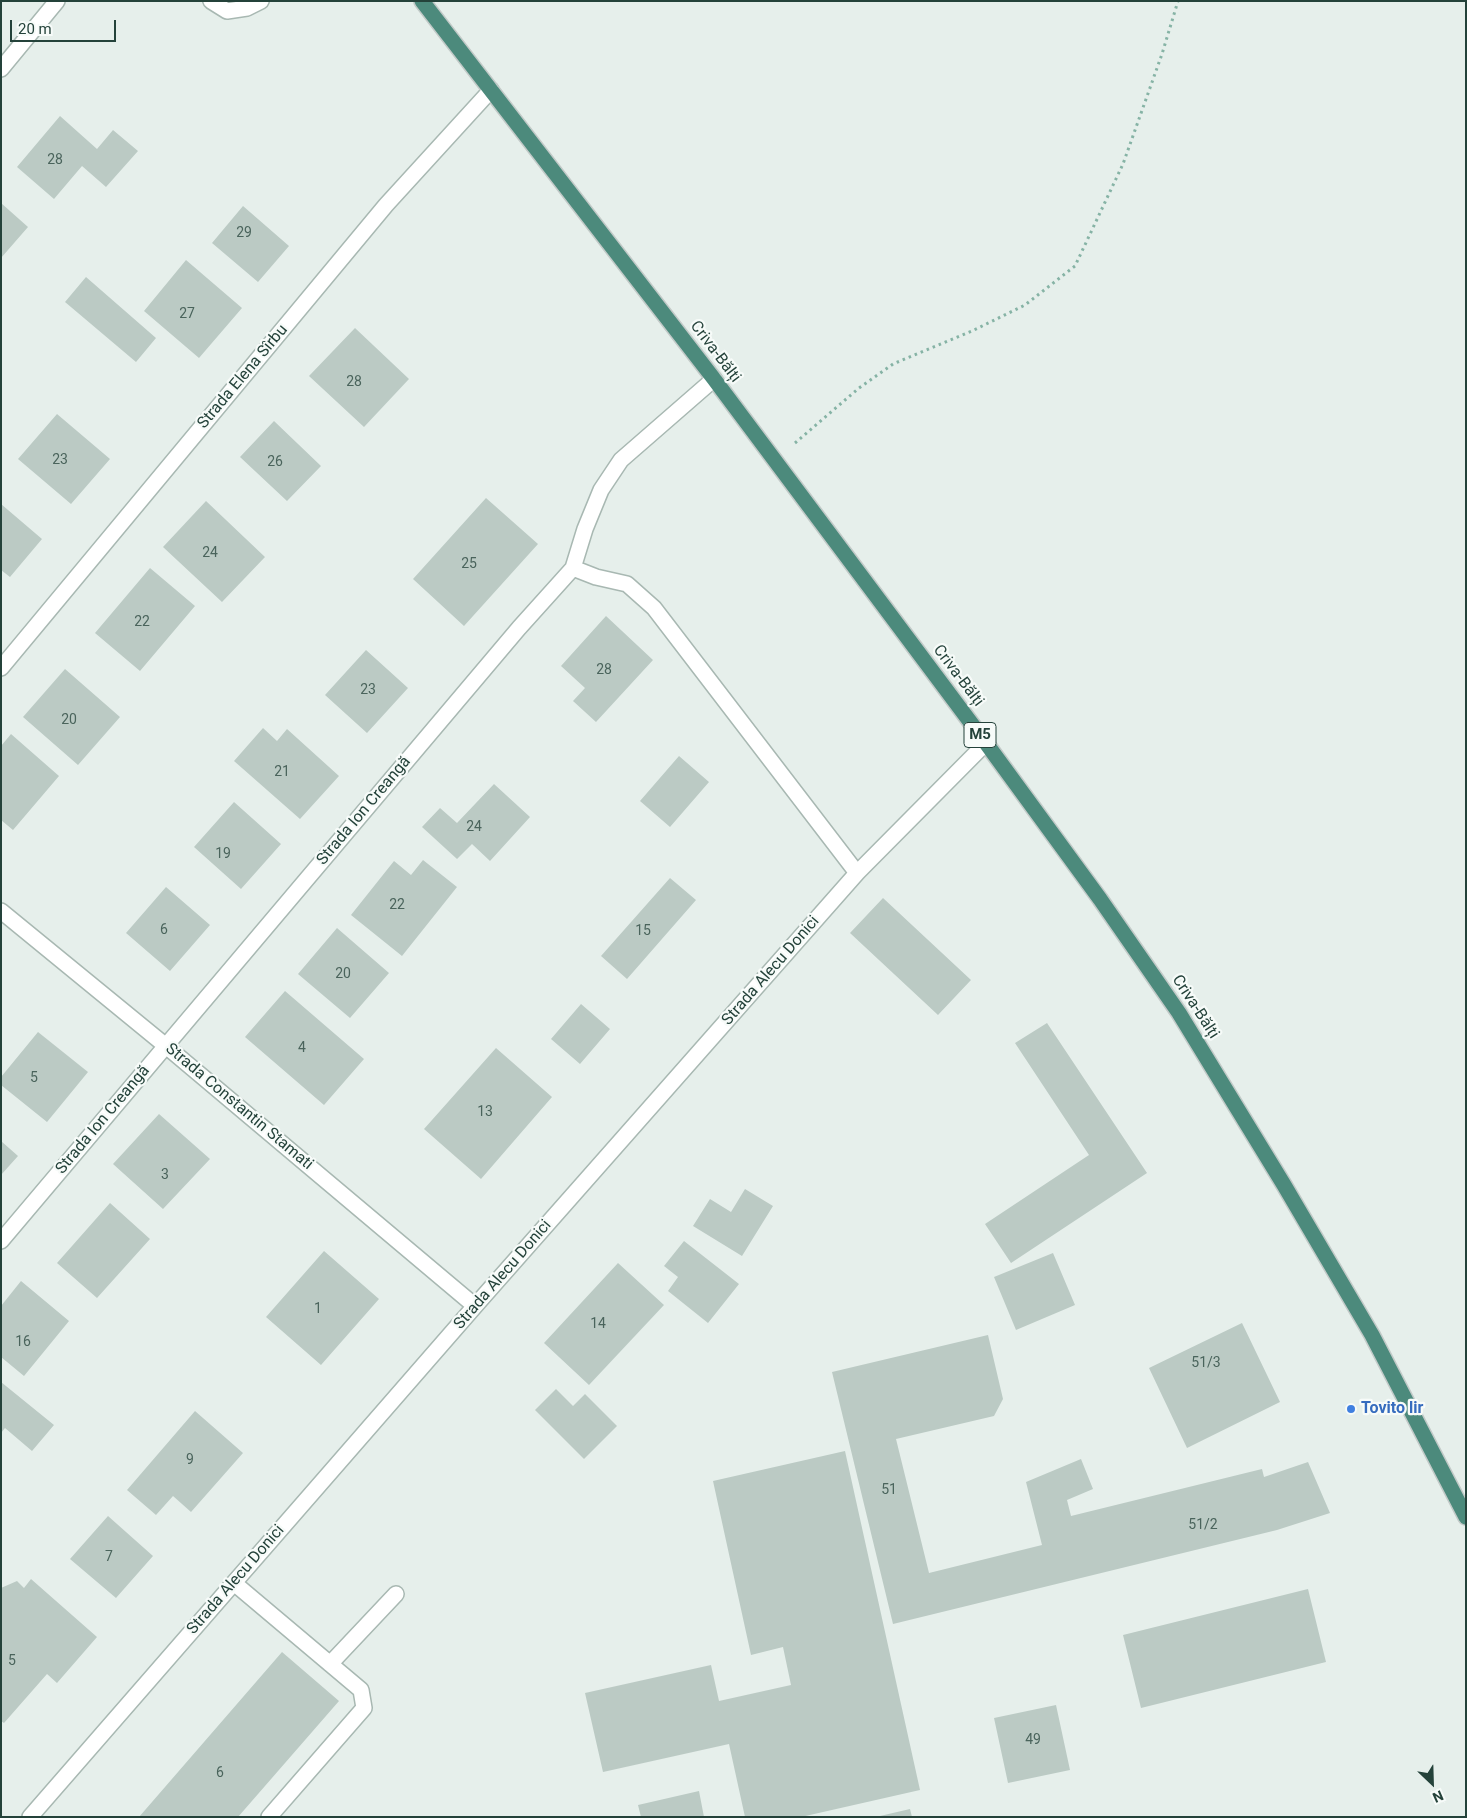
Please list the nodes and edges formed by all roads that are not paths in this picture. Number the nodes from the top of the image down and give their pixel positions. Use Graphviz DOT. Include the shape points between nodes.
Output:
graph roads {
  1 [pos="57,1"];
  2 [pos="211,1"];
  3 [pos="261,1"];
  4 [pos="422,1"];
  5 [pos="1,69"];
  6 [pos="491,90"];
  7 [pos="714,379"];
  8 [pos="574,568"];
  9 [pos="1,668"];
  10 [pos="986,743"];
  11 [pos="857,873"];
  12 [pos="1,911"];
  13 [pos="166,1046"];
  14 [pos="1,1240"];
  15 [pos="475,1306"];
  16 [pos="1466,1517"];
  17 [pos="234,1583"];
  18 [pos="396,1594"];
  19 [pos="330,1664"];
  20 [pos="30,1817"];
  21 [pos="269,1817"];
  1 -- 5 [label="street"];
  2 -- 3 [label="street" via="227,11 247,8"];
  4 -- 6 [label="highway, Criva-Bălți / M5"];
  6 -- 7 [label="highway, Criva-Bălți / M5"];
  6 -- 9 [label="street, Strada Elena Sîrbu" via="386,205"];
  7 -- 8 [label="street, Strada Ion Creangă" via="621,460 601,490"];
  7 -- 10 [label="highway, Criva-Bălți / M5"];
  8 -- 11 [label="street" via="626,584 654,608"];
  8 -- 13 [label="street, Strada Ion Creangă" via="519,628"];
  10 -- 11 [label="street, Strada Alecu Donici"];
  10 -- 16 [label="highway, Criva-Bălți / M5" via="1179,1013 1372,1335"];
  11 -- 15 [label="street, Strada Alecu Donici"];
  12 -- 13 [label="street, Strada Constantin Stamati"];
  13 -- 14 [label="street, Strada Ion Creangă"];
  13 -- 15 [label="street, Strada Constantin Stamati"];
  15 -- 17 [label="street, Strada Alecu Donici"];
  17 -- 19 [label="street"];
  17 -- 20 [label="street, Strada Alecu Donici"];
  18 -- 19 [label="street"];
  19 -- 21 [label="street" via="361,1690 364,1708"];
}
